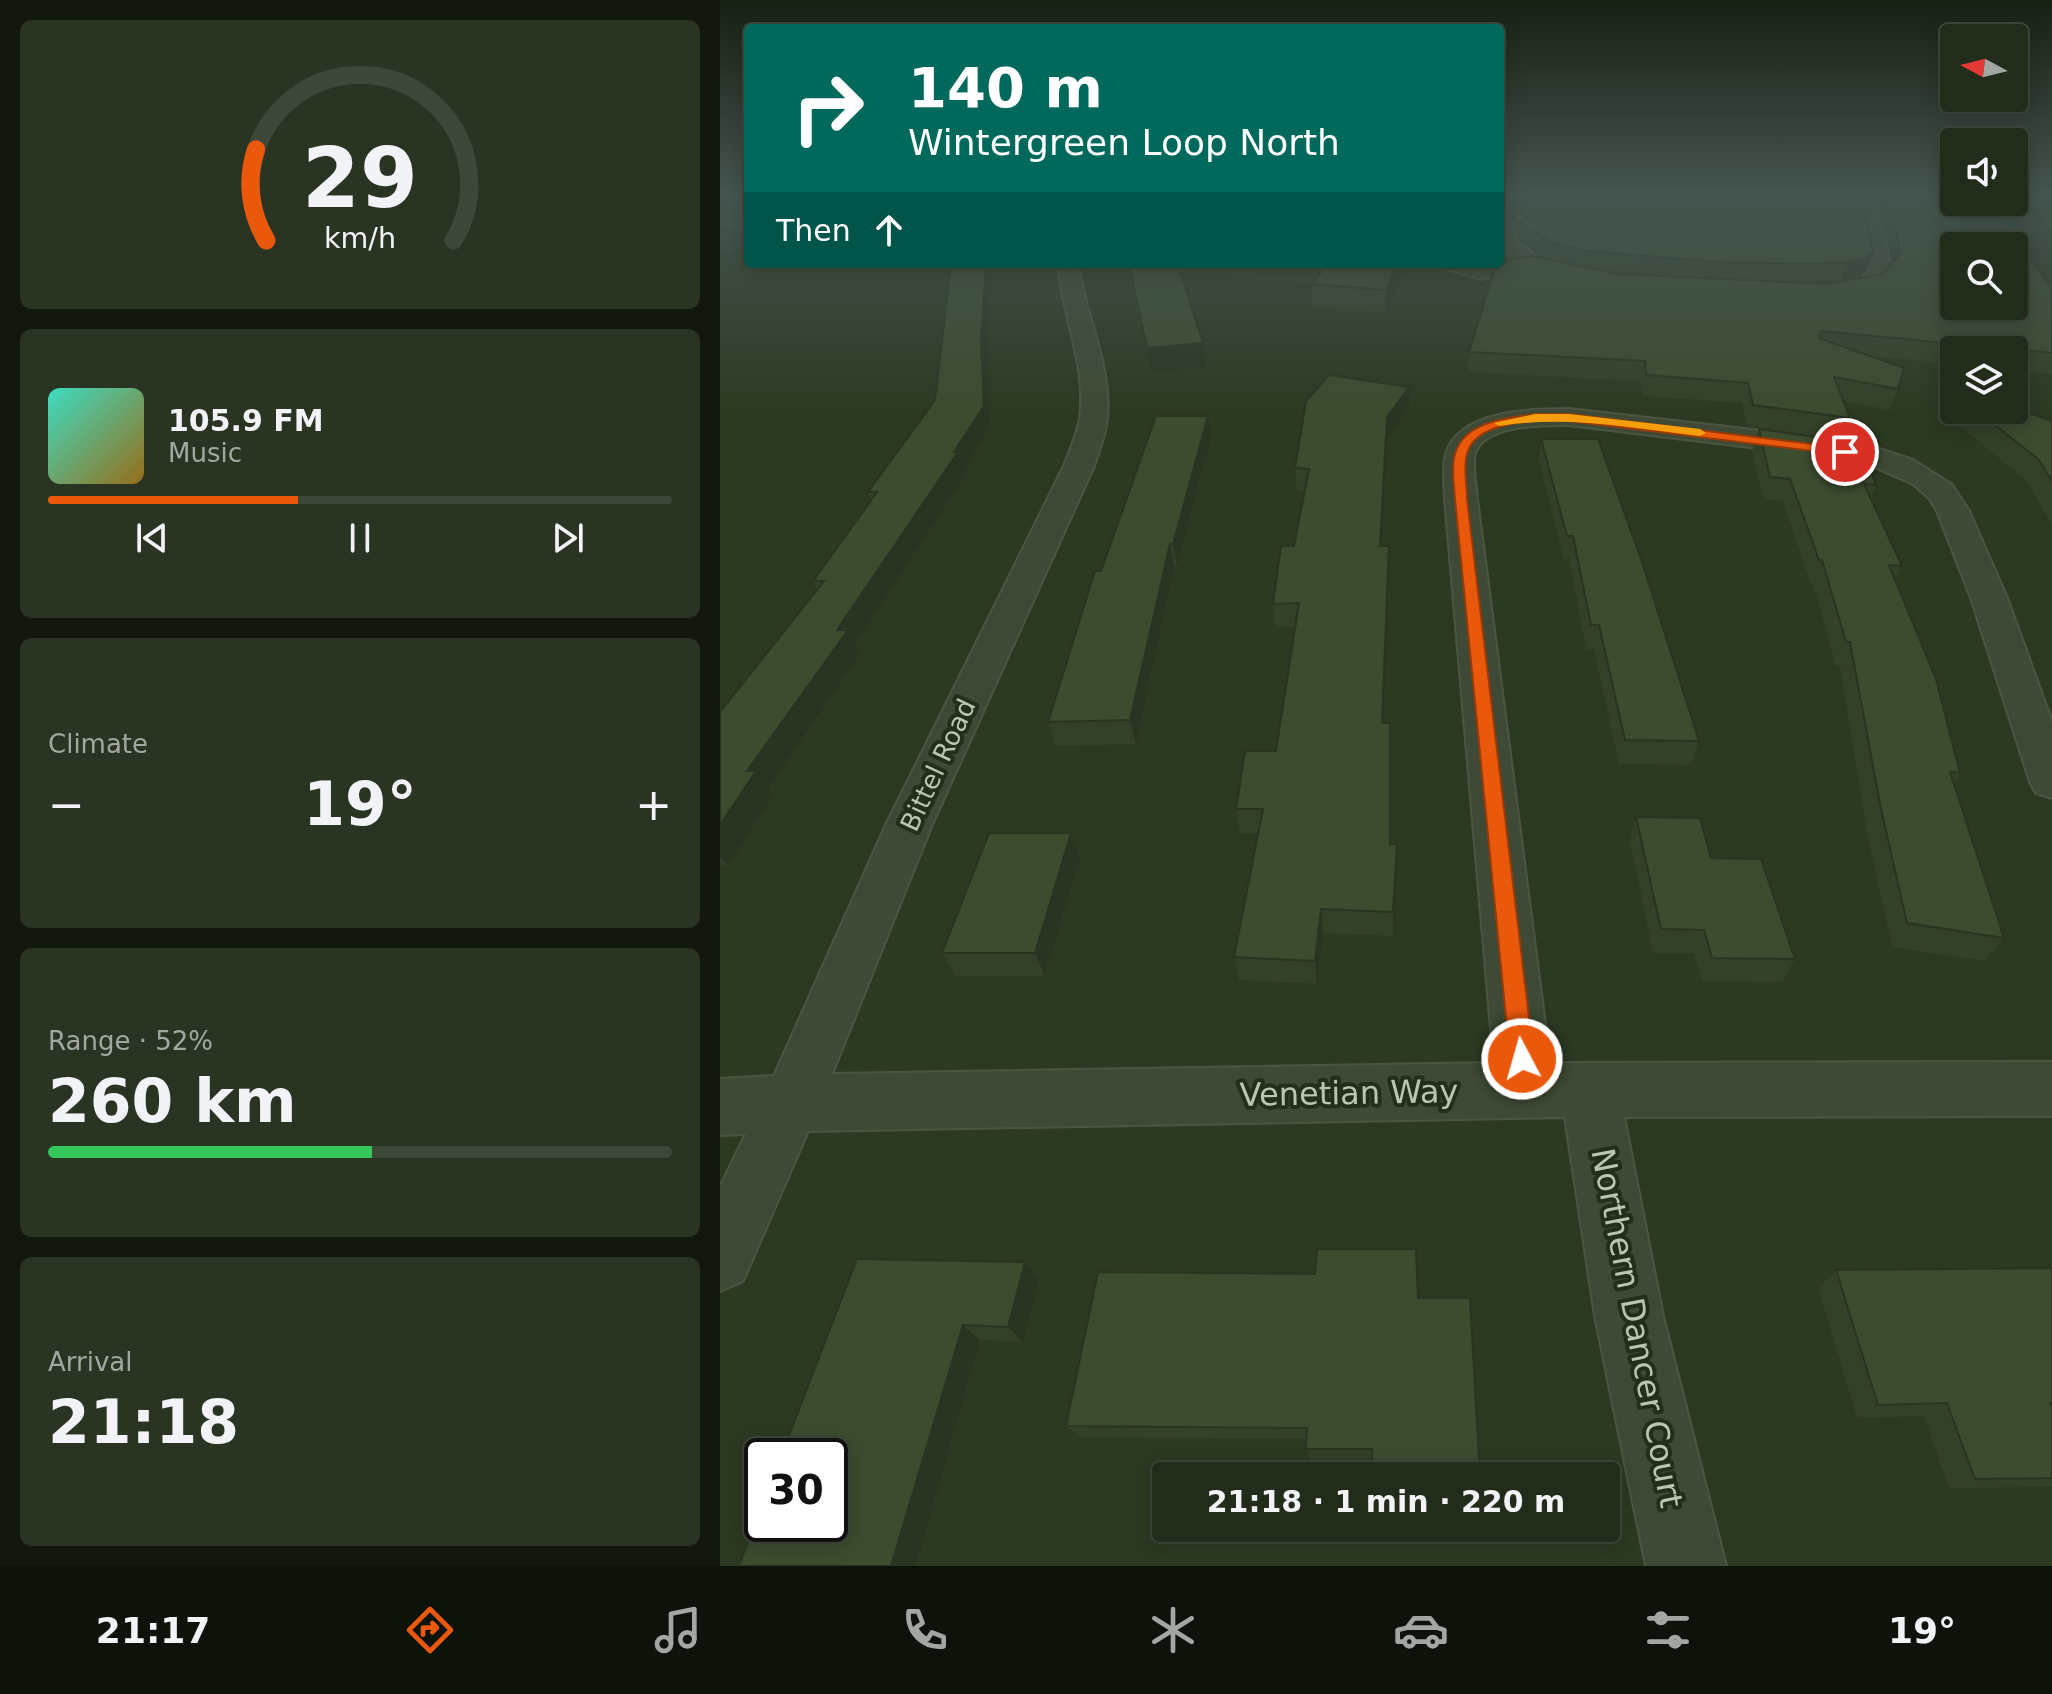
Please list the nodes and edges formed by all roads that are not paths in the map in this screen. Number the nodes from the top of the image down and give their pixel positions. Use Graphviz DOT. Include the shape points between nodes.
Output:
graph roads {
  1 [pos="1517,267"];
  2 [pos="1541,267"];
  3 [pos="1880,267"];
  4 [pos="1068,268"];
  5 [pos="1458,268"];
  6 [pos="1602,281"];
  7 [pos="1858,307"];
  8 [pos="2052,782"];
  9 [pos="2052,1089"];
  10 [pos="1558,1090"];
  11 [pos="791,1103"];
  12 [pos="720,1107"];
  13 [pos="720,1258"];
  14 [pos="1686,1566"];
  1 -- 5 [label="street" via="1485,273"];
  2 -- 6 [label="street"];
  3 -- 7 [label="street" via="1878,289 1812,292"];
  4 -- 11 [label="street, Bittel Road" via="1092,368 1095,415 1079,466 908,827"];
  8 -- 10 [label="street, Northern Dancer Court" via="1953,511 1941,492 1913,472 1876,457 1814,446 1569,417 1521,418 1484,429 1468,440 1460,455 1461,499"];
  9 -- 10 [label="street, Venetian Way"];
  10 -- 11 [label="street, Venetian Way"];
  10 -- 14 [label="street, Northern Dancer Court" via="1629,1316"];
  11 -- 12 [label="street, Venetian Way"];
  11 -- 13 [label="street, Bittel Road"];
}
